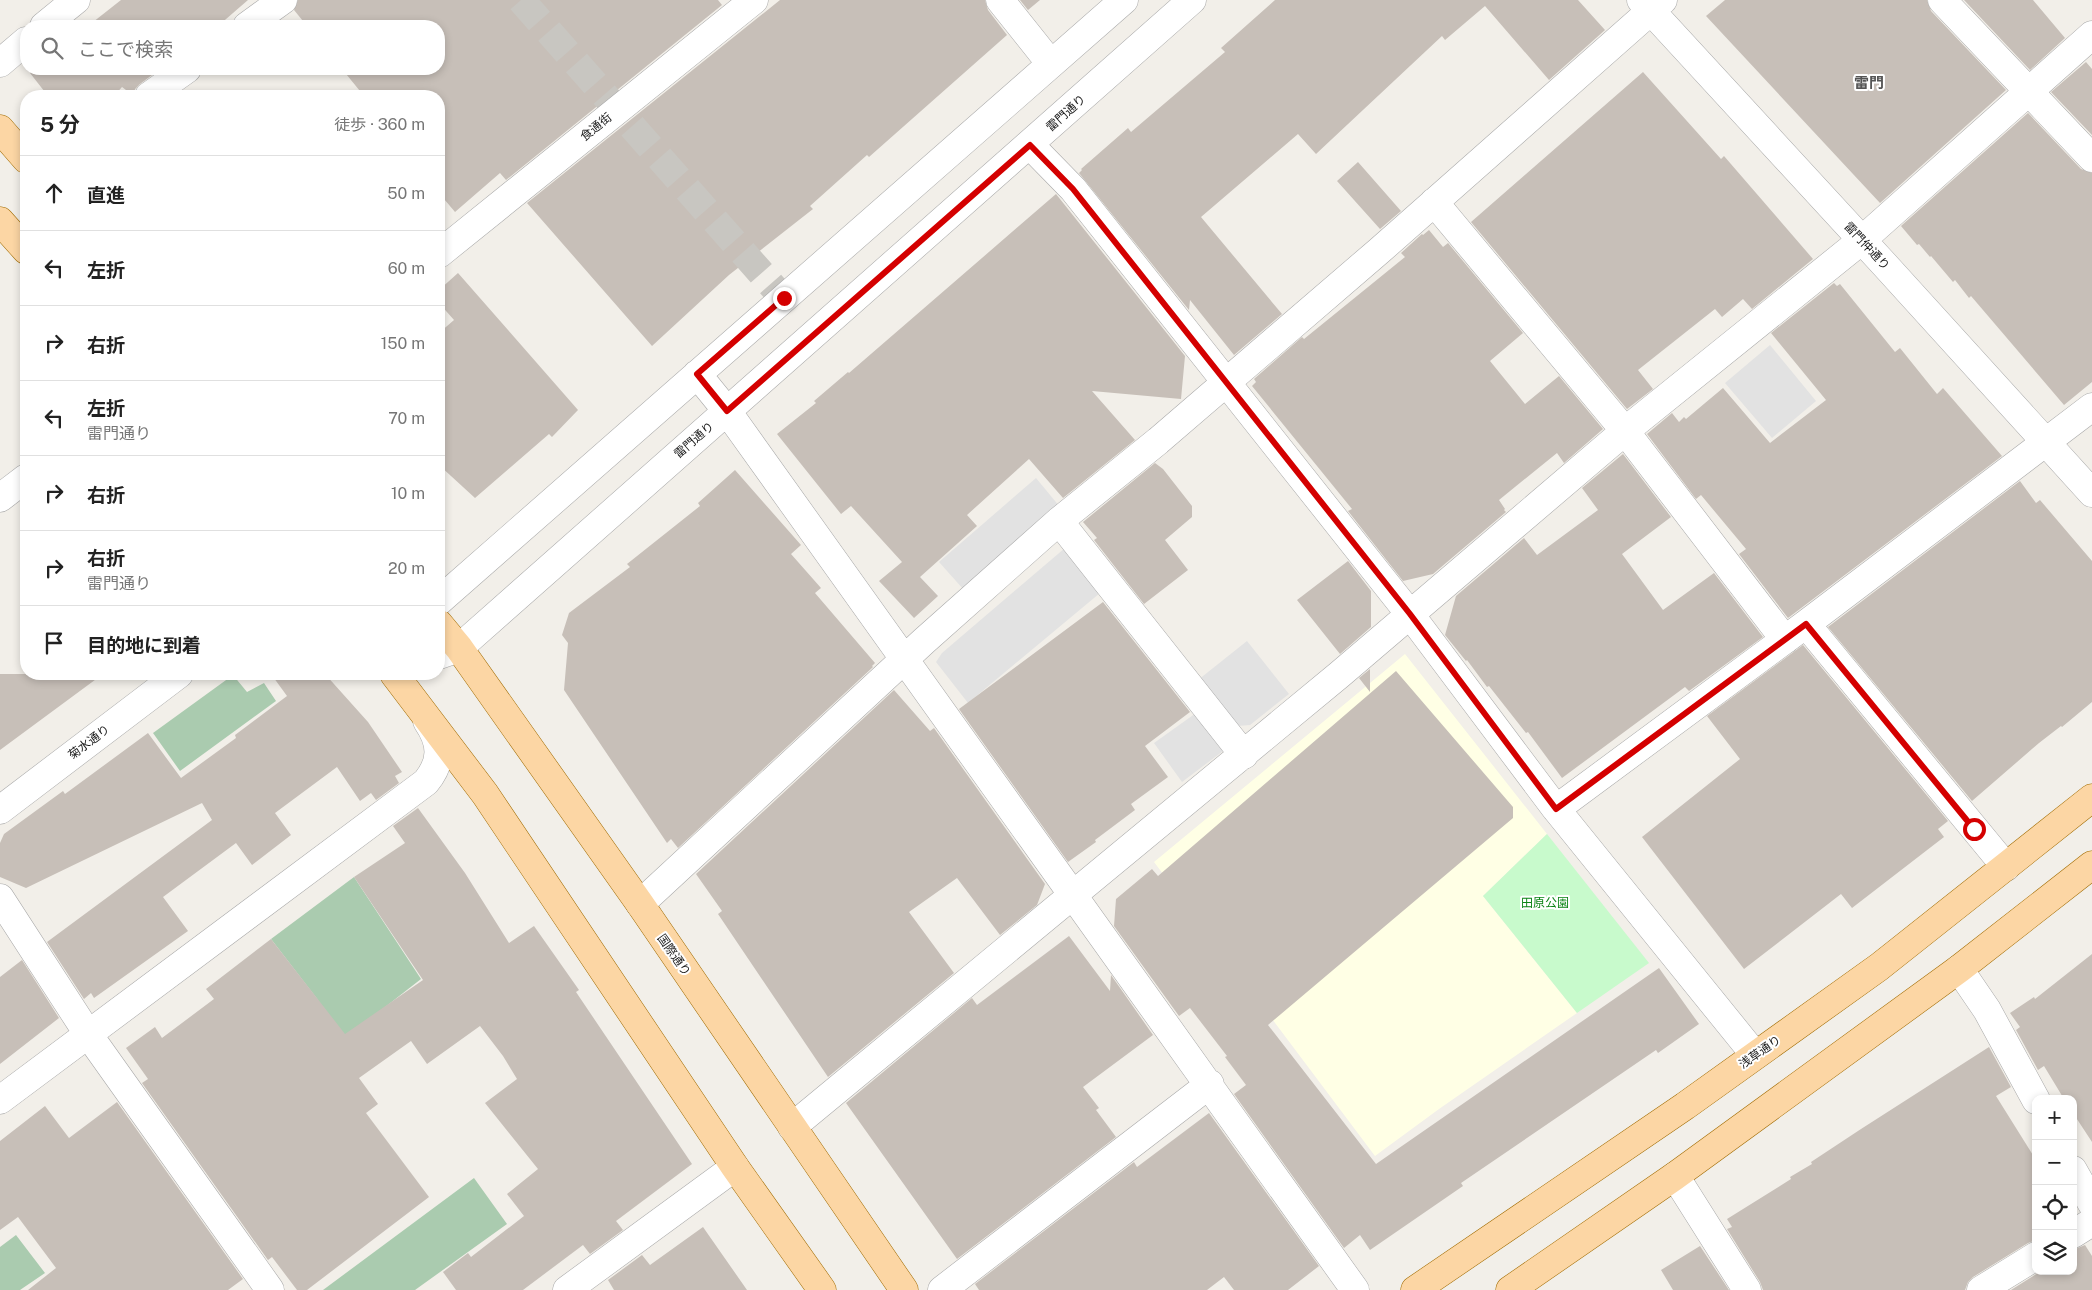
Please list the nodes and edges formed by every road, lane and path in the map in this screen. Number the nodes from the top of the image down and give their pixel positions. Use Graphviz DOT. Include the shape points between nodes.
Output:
graph roads {
  1 [pos="76,0"];
  2 [pos="283,0"];
  3 [pos="754,0"];
  4 [pos="1000,0"];
  5 [pos="1124,0"];
  6 [pos="1192,0"];
  7 [pos="1942,0"];
  8 [pos="1651,3"];
  9 [pos="51,20"];
  10 [pos="255,20"];
  11 [pos="2092,35"];
  12 [pos="20,46"];
  13 [pos="0,63"];
  14 [pos="1051,64"];
  15 [pos="179,75"];
  16 [pos="157,90"];
  17 [pos="2029,92"];
  18 [pos="0,129"];
  19 [pos="1030,145"];
  20 [pos="20,153"];
  21 [pos="2092,158"];
  22 [pos="1434,202"];
  23 [pos="0,220"];
  24 [pos="1862,240"];
  25 [pos="20,243"];
  26 [pos="445,249"];
  27 [pos="697,374"];
  28 [pos="1224,383"];
  29 [pos="2092,407"];
  30 [pos="727,411"];
  31 [pos="1625,431"];
  32 [pos="2046,442"];
  33 [pos="20,483"];
  34 [pos="2092,493"];
  35 [pos="0,498"];
  36 [pos="1059,521"];
  37 [pos="445,596"];
  38 [pos="1410,614"];
  39 [pos="1795,632"];
  40 [pos="449,651"];
  41 [pos="905,658"];
  42 [pos="171,680"];
  43 [pos="398,680"];
  44 [pos="399,680"];
  45 [pos="1244,755"];
  46 [pos="2092,798"];
  47 [pos="1556,809"];
  48 [pos="0,810"];
  49 [pos="2092,865"];
  50 [pos="2006,867"];
  51 [pos="1074,896"];
  52 [pos="0,898"];
  53 [pos="640,904"];
  54 [pos="1959,969"];
  55 [pos="88,1034"];
  56 [pos="1755,1055"];
  57 [pos="1210,1084"];
  58 [pos="2033,1095"];
  59 [pos="0,1100"];
  60 [pos="792,1126"];
  61 [pos="735,1167"];
  62 [pos="1675,1176"];
  63 [pos="2077,1177"];
  64 [pos="2092,1204"];
  65 [pos="2092,1222"];
  66 [pos="2077,1231"];
  67 [pos="2032,1258"];
  68 [pos="270,1290"];
  69 [pos="567,1290"];
  70 [pos="822,1290"];
  71 [pos="904,1290"];
  72 [pos="942,1290"];
  73 [pos="1355,1290"];
  74 [pos="1415,1290"];
  75 [pos="1510,1290"];
  76 [pos="1747,1290"];
  77 [pos="1981,1290"];
  1 -- 9 [label="street"];
  2 -- 10 [label="street"];
  3 -- 26 [label="street, 食通街"];
  4 -- 14 [label="street"];
  5 -- 14 [label="street"];
  6 -- 19 [label="street, 雷門通り"];
  7 -- 17 [label="street"];
  8 -- 22 [label="street"];
  8 -- 24 [label="street, 雷門仲通り"];
  11 -- 17 [label="street"];
  12 -- 13 [label="street"];
  14 -- 27 [label="street"];
  15 -- 16 [label="street"];
  17 -- 21 [label="street"];
  17 -- 24 [label="street"];
  18 -- 20 [label="main road"];
  19 -- 28 [label="street" via="1073,189"];
  19 -- 30 [label="street, 雷門通り"];
  22 -- 28 [label="street"];
  22 -- 31 [label="street"];
  23 -- 25 [label="main road"];
  24 -- 31 [label="street"];
  24 -- 32 [label="street, 雷門仲通り"];
  27 -- 30 [label="street"];
  27 -- 37 [label="street"];
  28 -- 36 [label="street"];
  28 -- 38 [label="street"];
  29 -- 32 [label="street"];
  30 -- 40 [label="street, 雷門通り"];
  30 -- 41 [label="street"];
  31 -- 38 [label="street"];
  31 -- 39 [label="street"];
  32 -- 34 [label="street, 雷門仲通り"];
  32 -- 39 [label="street"];
  33 -- 35 [label="street"];
  36 -- 41 [label="street"];
  36 -- 45 [label="street"];
  38 -- 45 [label="street"];
  38 -- 47 [label="street"];
  39 -- 47 [label="street"];
  39 -- 50 [label="street"];
  40 -- 53 [label="main road, 国際通り"];
  41 -- 51 [label="street"];
  41 -- 53 [label="street"];
  42 -- 48 [label="street, 菊水通り"];
  43 -- 55 [label="street" via="434,731 439,748 434,772 426,782"];
  44 -- 61 [label="main road" via="490,801"];
  45 -- 51 [label="street"];
  46 -- 50 [label="main road, 浅草通り"];
  47 -- 56 [label="street"];
  49 -- 54 [label="main road"];
  50 -- 56 [label="main road, 浅草通り" via="1879,967"];
  51 -- 57 [label="street"];
  51 -- 60 [label="street"];
  52 -- 55 [label="street"];
  53 -- 60 [label="main road, 国際通り"];
  54 -- 58 [label="street" via="1987,1010"];
  54 -- 62 [label="main road"];
  55 -- 59 [label="street"];
  55 -- 68 [label="street"];
  56 -- 74 [label="main road, 浅草通り"];
  57 -- 72 [label="street"];
  57 -- 73 [label="street"];
  60 -- 71 [label="main road, 国際通り"];
  61 -- 69 [label="street"];
  61 -- 70 [label="main road"];
  62 -- 75 [label="main road"];
  62 -- 76 [label="street"];
  63 -- 64 [label="street"];
  65 -- 66 [label="street"];
  67 -- 77 [label="street"];
}
